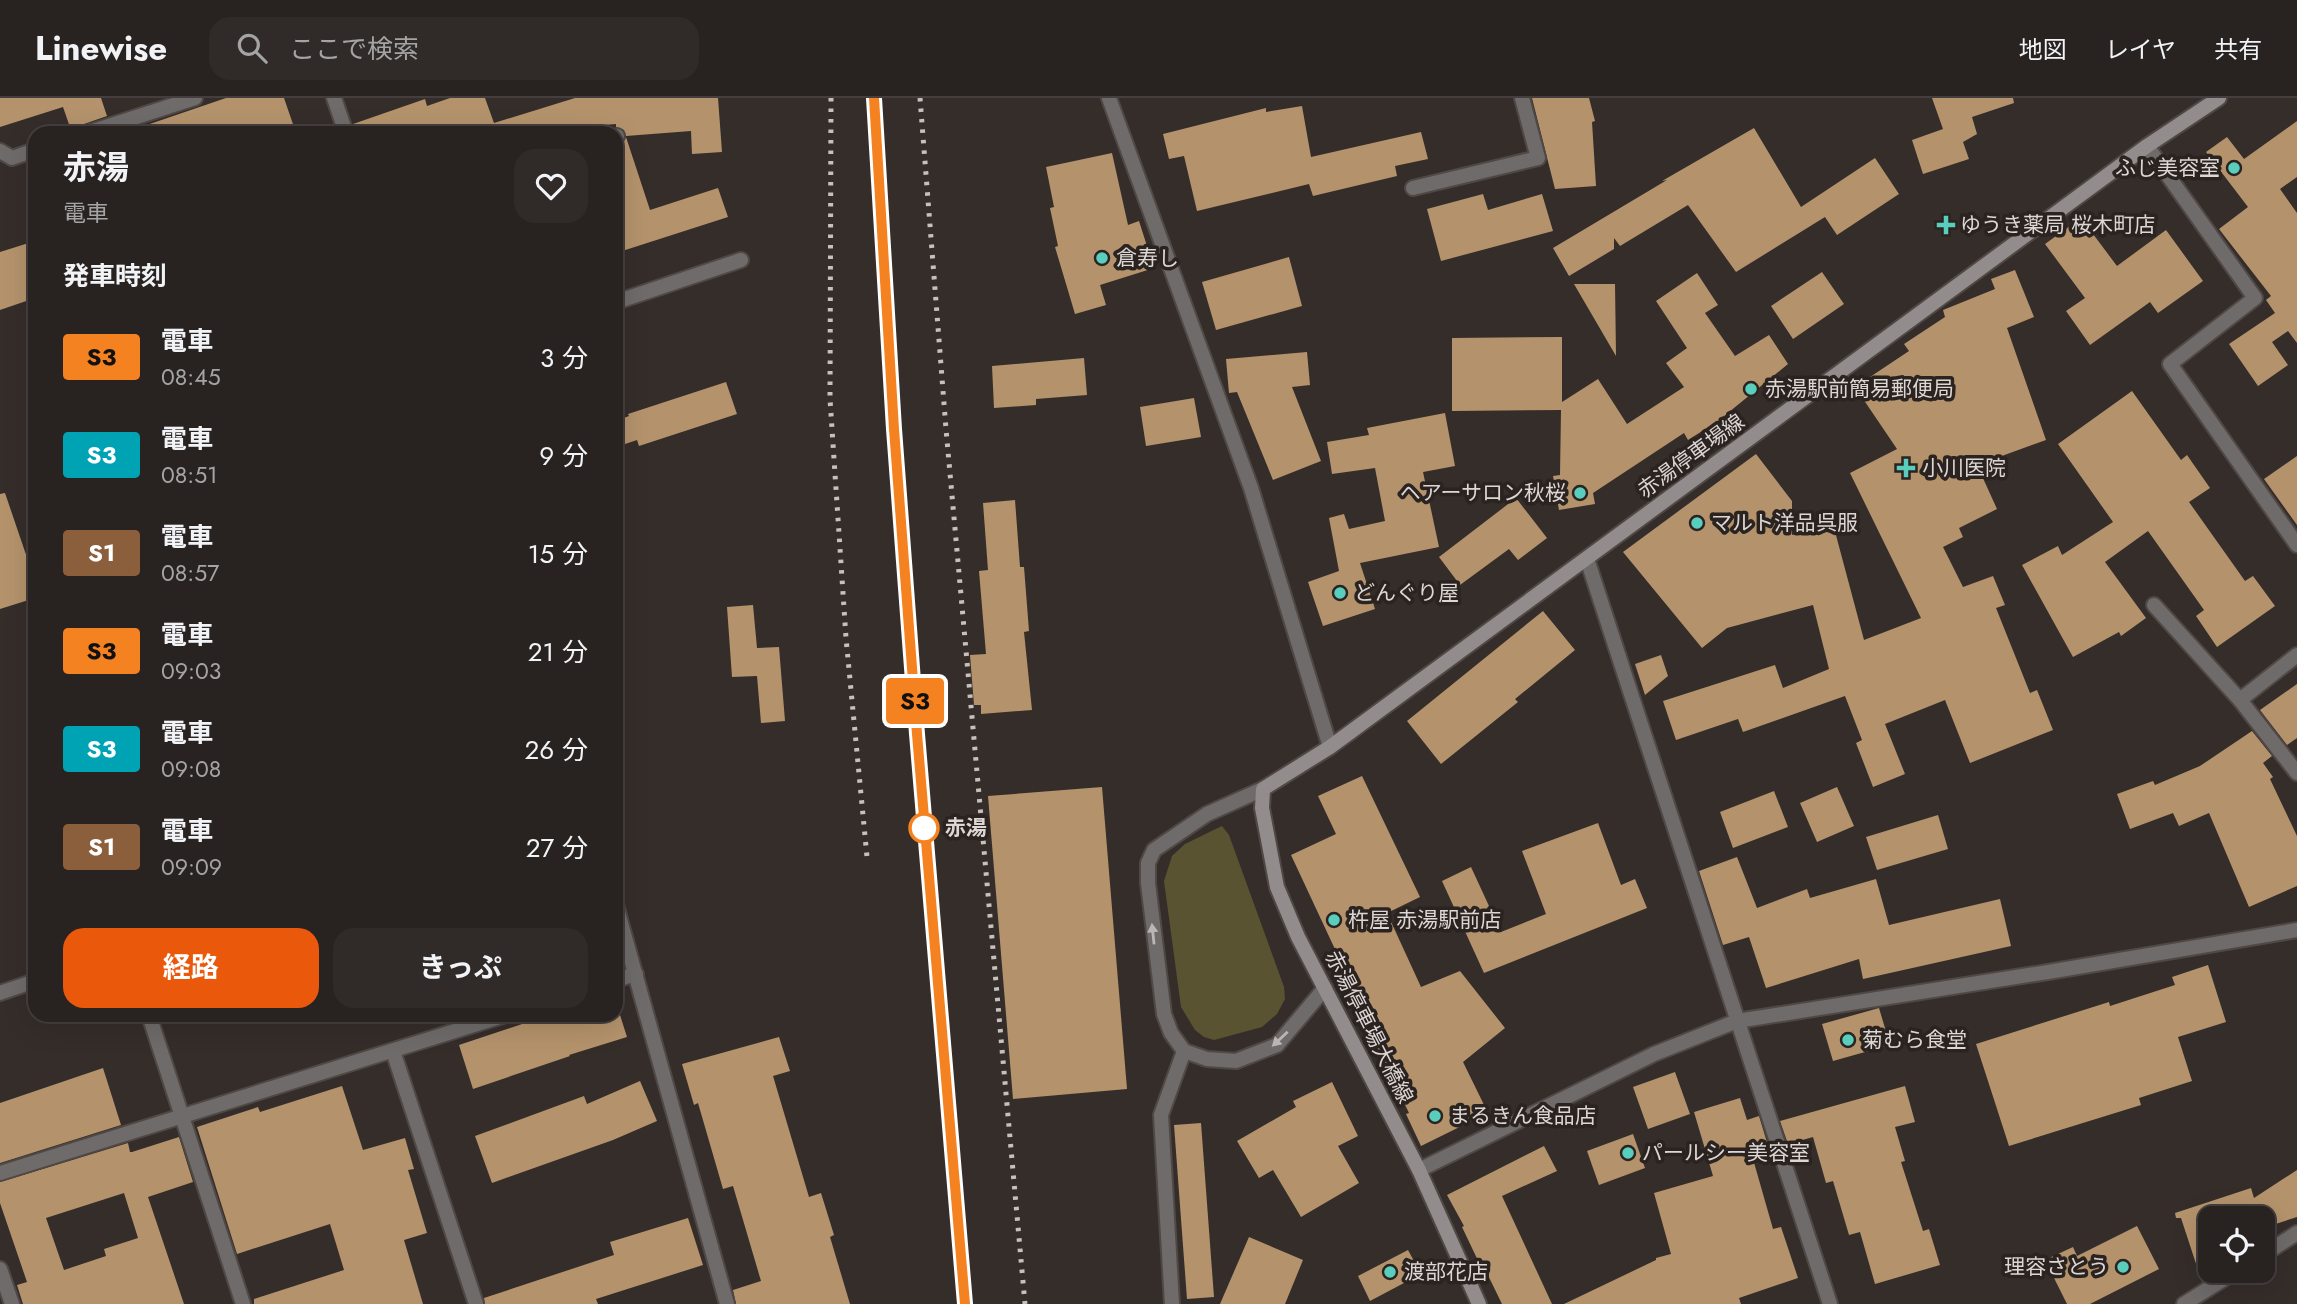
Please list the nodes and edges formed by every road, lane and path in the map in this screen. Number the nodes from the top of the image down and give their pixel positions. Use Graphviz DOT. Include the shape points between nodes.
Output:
graph roads {
  1 [pos="195,98"];
  2 [pos="334,98"];
  3 [pos="1109,98"];
  4 [pos="1522,98"];
  5 [pos="2219,98"];
  6 [pos="109,126"];
  7 [pos="344,126"];
  8 [pos="2147,146"];
  9 [pos="0,151"];
  10 [pos="28,152"];
  11 [pos="1413,188"];
  12 [pos="741,260"];
  13 [pos="623,300"];
  14 [pos="2297,545"];
  15 [pos="1587,559"];
  16 [pos="2154,605"];
  17 [pos="2297,655"];
  18 [pos="2240,700"];
  19 [pos="1330,747"];
  20 [pos="2297,773"];
  21 [pos="1263,789"];
  22 [pos="623,929"];
  23 [pos="2297,930"];
  24 [pos="636,974"];
  25 [pos="623,978"];
  26 [pos="28,983"];
  27 [pos="1325,988"];
  28 [pos="0,993"];
  29 [pos="1737,1021"];
  30 [pos="151,1022"];
  31 [pos="484,1022"];
  32 [pos="393,1051"];
  33 [pos="1184,1051"];
  34 [pos="182,1116"];
  35 [pos="1419,1170"];
  36 [pos="0,1173"];
  37 [pos="2297,1233"];
  38 [pos="2275,1247"];
  39 [pos="0,1269"];
  40 [pos="2217,1283"];
  41 [pos="12,1304"];
  42 [pos="243,1304"];
  43 [pos="476,1304"];
  44 [pos="727,1304"];
  45 [pos="1172,1304"];
  46 [pos="1479,1304"];
  47 [pos="1830,1304"];
  48 [pos="2184,1304"];
  1 -- 6 [label="street"];
  2 -- 7 [label="street"];
  3 -- 19 [label="street" via="1251,488"];
  4 -- 11 [label="street" via="1538,158"];
  5 -- 8 [label="main road, 赤湯停車場線"];
  8 -- 14 [label="street" via="2255,298 2170,365"];
  8 -- 15 [label="main road, 赤湯停車場線"];
  9 -- 10 [label="street" via="12,158"];
  12 -- 13 [label="street"];
  15 -- 19 [label="main road, 赤湯停車場線"];
  15 -- 29 [label="street"];
  16 -- 18 [label="street"];
  17 -- 18 [label="street"];
  18 -- 20 [label="street"];
  19 -- 21 [label="main road, 赤湯停車場線"];
  21 -- 27 [label="main road, 赤湯停車場大橋線" via="1262,808 1277,887"];
  33 -- 21 [label="street, one-way" via="1164,1014 1149,863 1154,850 1178,832"];
  22 -- 24 [label="street"];
  23 -- 29 [label="street"];
  24 -- 25 [label="street"];
  24 -- 44 [label="street"];
  26 -- 28 [label="street"];
  27 -- 33 [label="street, one-way" via="1277,1045 1236,1061 1207,1059"];
  27 -- 35 [label="main road, 赤湯停車場大橋線"];
  29 -- 35 [label="street" via="1654,1054"];
  29 -- 47 [label="street"];
  30 -- 34 [label="street"];
  31 -- 32 [label="street"];
  32 -- 34 [label="street"];
  32 -- 43 [label="street"];
  33 -- 45 [label="street" via="1161,1115"];
  34 -- 36 [label="street"];
  34 -- 42 [label="street"];
  35 -- 46 [label="main road, 赤湯停車場大橋線"];
  37 -- 38 [label="street"];
  39 -- 41 [label="street"];
  40 -- 48 [label="street"];
}
